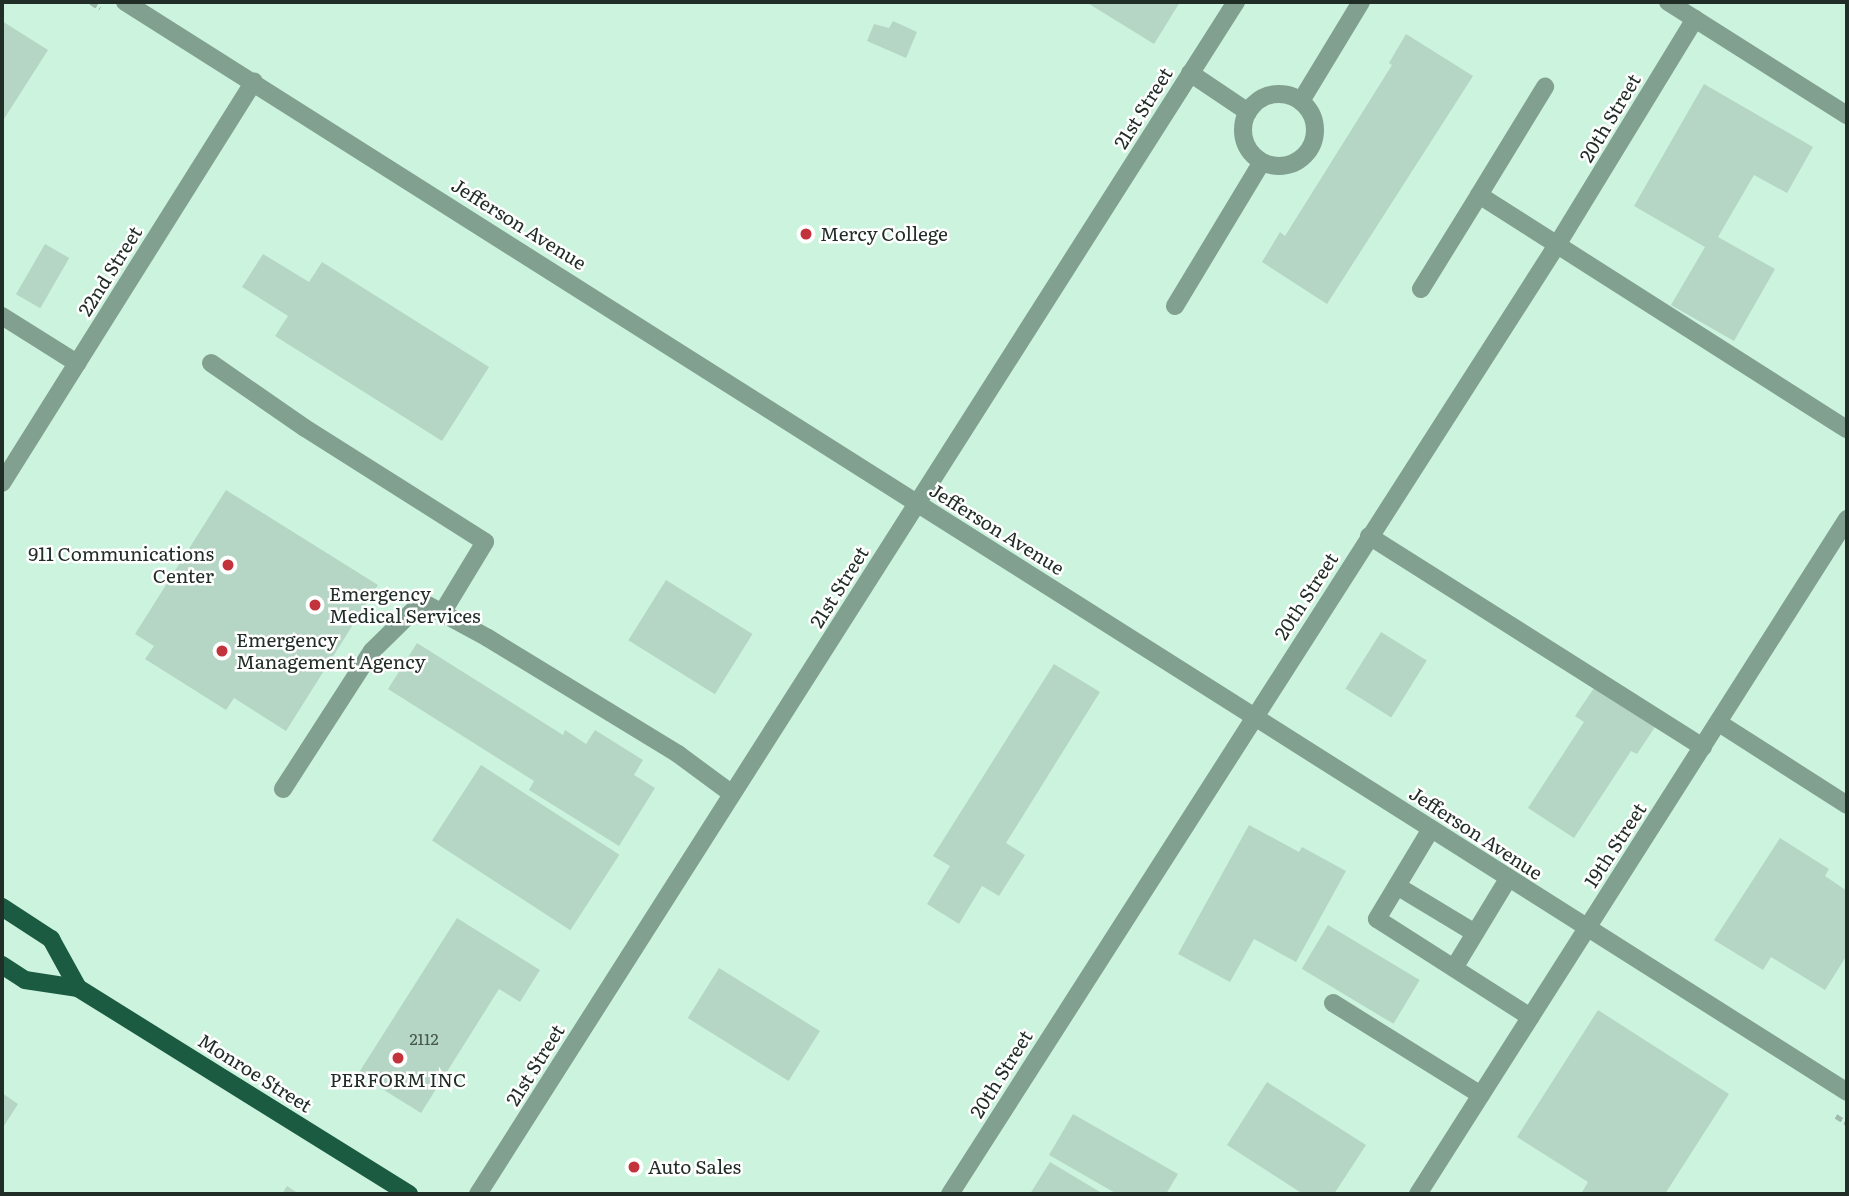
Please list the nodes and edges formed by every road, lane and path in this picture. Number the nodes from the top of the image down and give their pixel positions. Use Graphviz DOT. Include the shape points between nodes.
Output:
graph roads {
  1 [pos="125,2"];
  2 [pos="1236,2"];
  3 [pos="1361,2"];
  4 [pos="1668,2"];
  5 [pos="1695,19"];
  6 [pos="1190,73"];
  7 [pos="254,81"];
  8 [pos="1545,87"];
  9 [pos="1301,101"];
  10 [pos="1248,112"];
  11 [pos="1847,115"];
  12 [pos="1262,162"];
  13 [pos="1479,195"];
  14 [pos="1557,245"];
  15 [pos="1421,289"];
  16 [pos="1175,306"];
  17 [pos="2,316"];
  18 [pos="77,363"];
  19 [pos="211,363"];
  20 [pos="1847,429"];
  21 [pos="2,483"];
  22 [pos="917,503"];
  23 [pos="1847,519"];
  24 [pos="1369,536"];
  25 [pos="442,613"];
  26 [pos="1254,715"];
  27 [pos="1719,723"];
  28 [pos="1703,747"];
  29 [pos="283,789"];
  30 [pos="732,794"];
  31 [pos="1847,805"];
  32 [pos="1430,829"];
  33 [pos="1508,879"];
  34 [pos="1397,886"];
  35 [pos="2,908"];
  36 [pos="1586,929"];
  37 [pos="1475,933"];
  38 [pos="2,965"];
  39 [pos="1454,968"];
  40 [pos="78,988"];
  41 [pos="1334,1003"];
  42 [pos="1530,1017"];
  43 [pos="1847,1092"];
  44 [pos="1481,1095"];
  45 [pos="409,1194"];
  46 [pos="478,1194"];
  47 [pos="950,1194"];
  48 [pos="1418,1194"];
  1 -- 7 [label="street, Jefferson Avenue"];
  2 -- 6 [label="street, 21st Street"];
  3 -- 9 [label="street"];
  4 -- 5 [label="street"];
  5 -- 11 [label="street"];
  5 -- 14 [label="street, 20th Street"];
  6 -- 10 [label="street"];
  6 -- 22 [label="street, 21st Street"];
  7 -- 18 [label="street, 22nd Street"];
  7 -- 22 [label="street, Jefferson Avenue"];
  8 -- 13 [label="street"];
  9 -- 10 [label="street" via="1278,94 1256,102"];
  9 -- 12 [label="street" via="1314,121 1313,144 1306,155 1286,166"];
  10 -- 12 [label="street" via="1243,134 1246,146"];
  12 -- 16 [label="street"];
  13 -- 14 [label="street"];
  13 -- 15 [label="street"];
  14 -- 20 [label="street"];
  14 -- 24 [label="street, 20th Street"];
  17 -- 18 [label="street"];
  18 -- 21 [label="street, 22nd Street"];
  19 -- 25 [label="street" via="485,542"];
  22 -- 26 [label="street, Jefferson Avenue"];
  22 -- 30 [label="street, 21st Street"];
  23 -- 27 [label="street, 19th Street"];
  24 -- 26 [label="street, 20th Street"];
  24 -- 28 [label="street"];
  25 -- 29 [label="street" via="422,602 372,651"];
  25 -- 30 [label="street" via="678,754"];
  26 -- 32 [label="street, Jefferson Avenue"];
  26 -- 47 [label="street, 20th Street"];
  27 -- 28 [label="street, 19th Street"];
  27 -- 31 [label="street"];
  28 -- 36 [label="street, 19th Street"];
  30 -- 46 [label="street, 21st Street"];
  32 -- 33 [label="street, Jefferson Avenue"];
  32 -- 34 [label="street"];
  33 -- 36 [label="street, Jefferson Avenue"];
  33 -- 37 [label="street"];
  34 -- 37 [label="street"];
  34 -- 39 [label="street" via="1377,919"];
  35 -- 40 [label="main road, Monroe Street" via="51,939"];
  36 -- 42 [label="street, 19th Street"];
  36 -- 43 [label="street, Jefferson Avenue"];
  37 -- 39 [label="street"];
  38 -- 40 [label="main road, Monroe Street" via="25,980"];
  39 -- 42 [label="street"];
  40 -- 45 [label="main road, Monroe Street"];
  41 -- 44 [label="street"];
  42 -- 44 [label="street, 19th Street"];
  44 -- 48 [label="street, 19th Street"];
}
